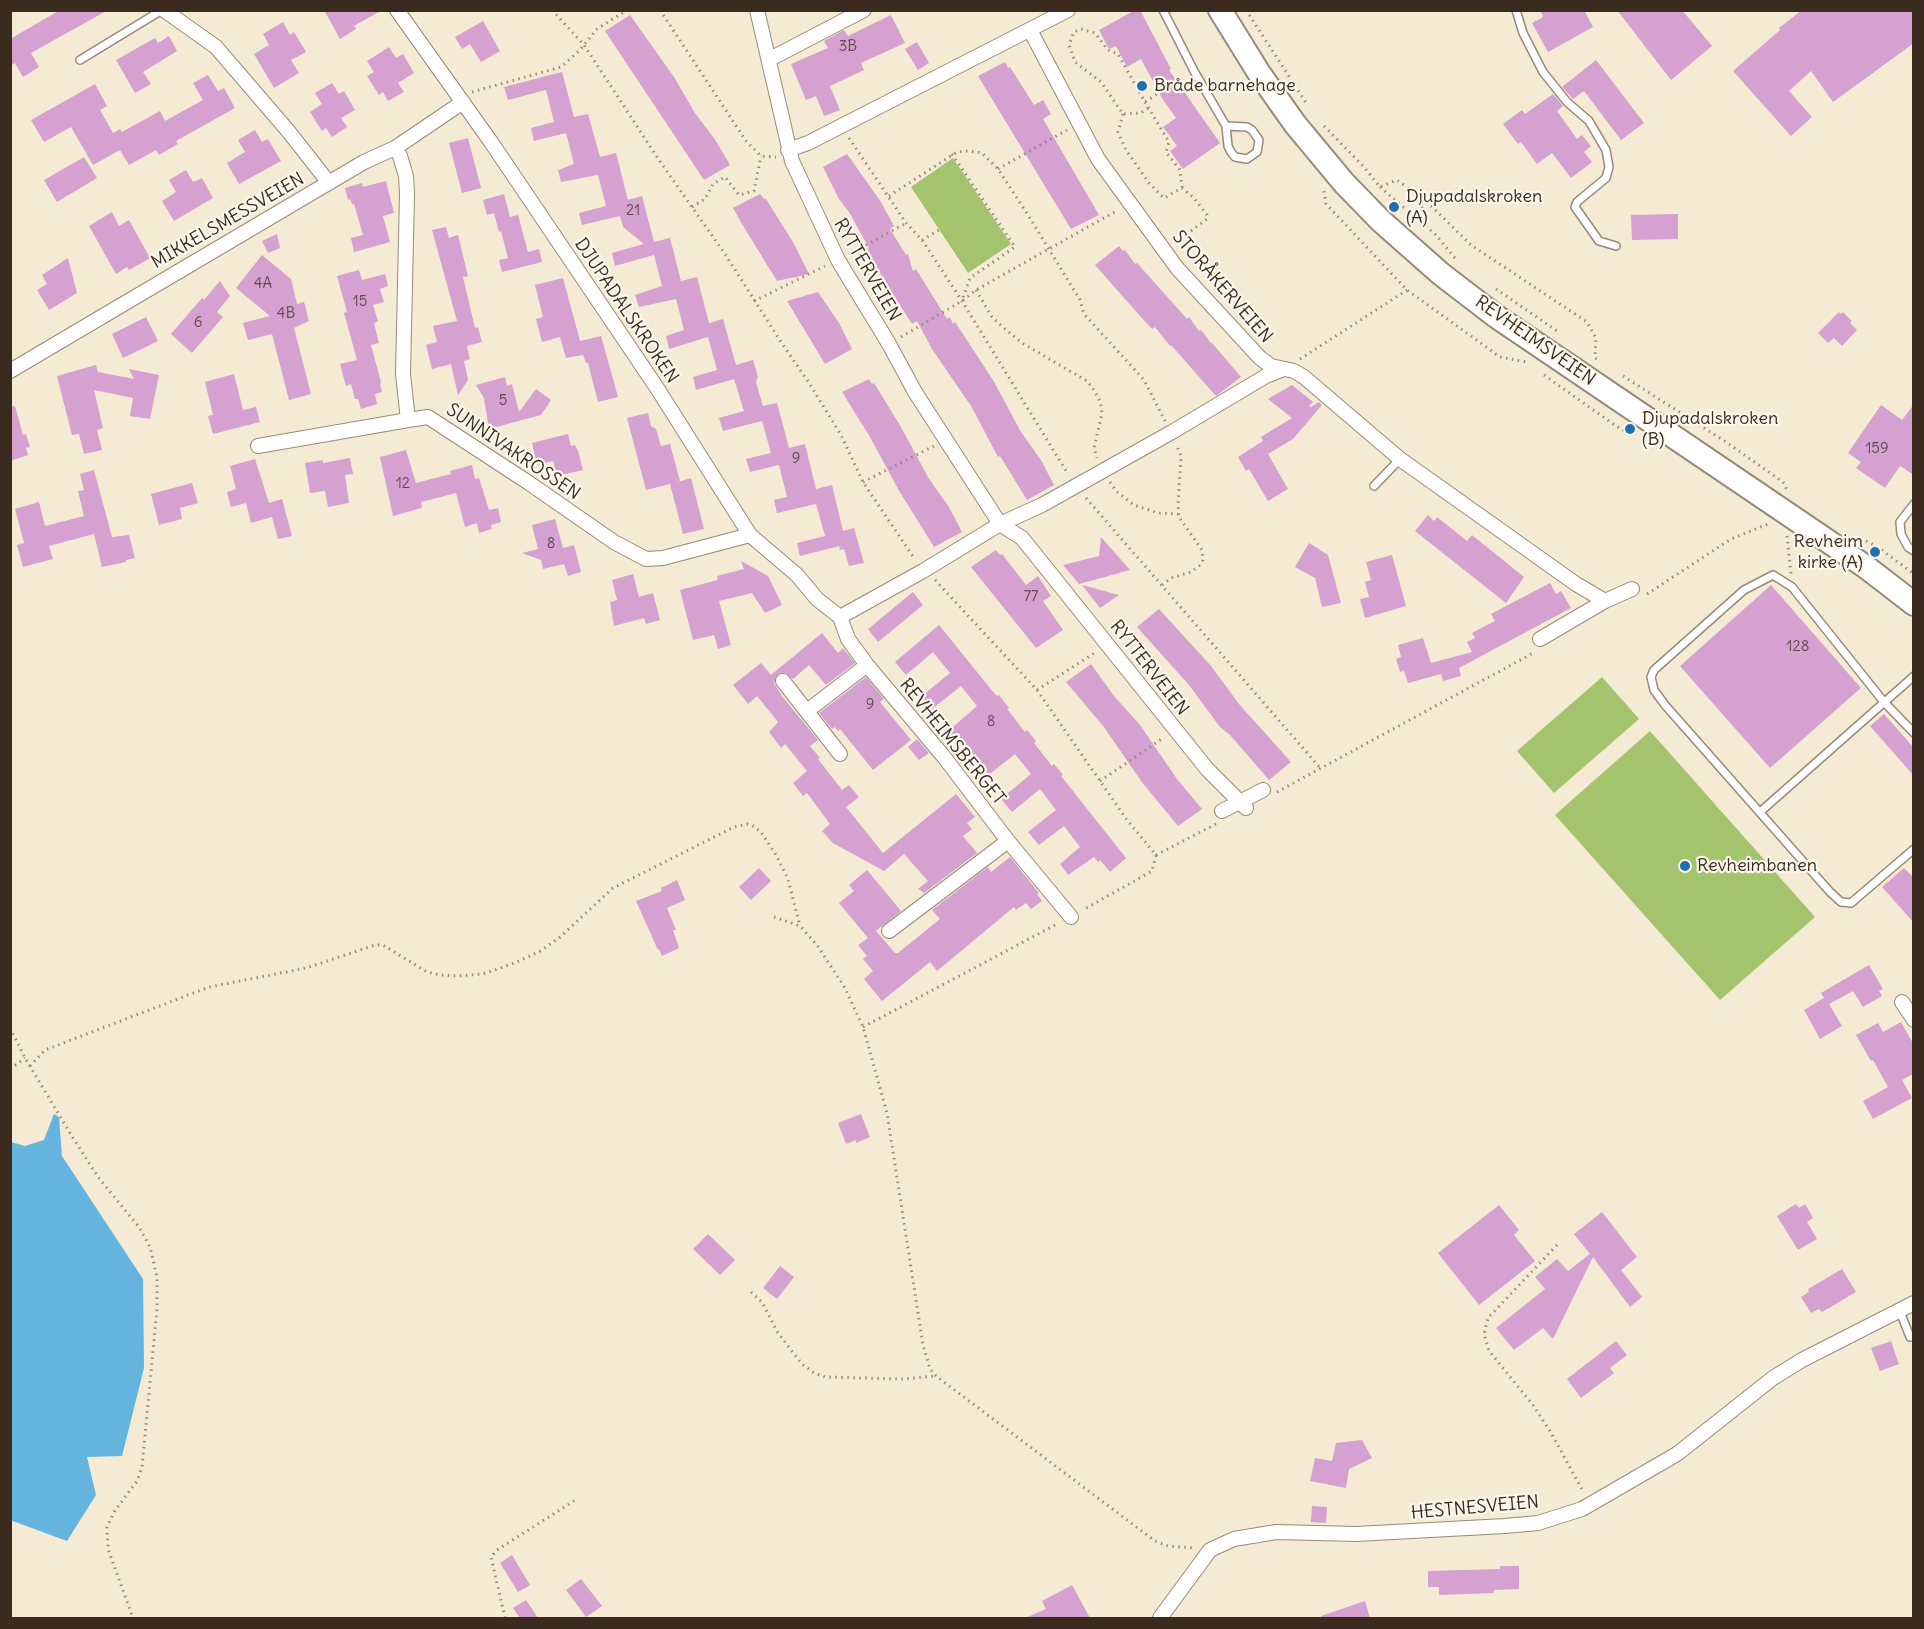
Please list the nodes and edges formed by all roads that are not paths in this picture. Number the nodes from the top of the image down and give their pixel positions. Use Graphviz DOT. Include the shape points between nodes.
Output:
graph roads {
  1 [pos="163,10"];
  2 [pos="397,10"];
  3 [pos="757,10"];
  4 [pos="864,10"];
  5 [pos="1068,10"];
  6 [pos="1163,10"];
  7 [pos="1220,10"];
  8 [pos="1516,10"];
  9 [pos="1030,30"];
  10 [pos="770,59"];
  11 [pos="80,60"];
  12 [pos="463,102"];
  13 [pos="1226,126"];
  14 [pos="395,148"];
  15 [pos="790,156"];
  16 [pos="329,183"];
  17 [pos="1616,246"];
  18 [pos="1284,369"];
  19 [pos="10,371"];
  20 [pos="408,420"];
  21 [pos="258,446"];
  22 [pos="1400,459"];
  23 [pos="1374,486"];
  24 [pos="1914,504"];
  25 [pos="1000,524"];
  26 [pos="750,535"];
  27 [pos="1914,551"];
  28 [pos="1636,593"];
  29 [pos="1605,601"];
  30 [pos="1914,604"];
  31 [pos="840,616"];
  32 [pos="1539,645"];
  33 [pos="867,665"];
  34 [pos="1914,676"];
  35 [pos="783,681"];
  36 [pos="1884,702"];
  37 [pos="807,711"];
  38 [pos="1914,733"];
  39 [pos="840,754"];
  40 [pos="1269,791"];
  41 [pos="1243,804"];
  42 [pos="1760,812"];
  43 [pos="1220,817"];
  44 [pos="1008,841"];
  45 [pos="1914,849"];
  46 [pos="1071,917"];
  47 [pos="889,931"];
  48 [pos="1902,1002"];
  49 [pos="1914,1020"];
  50 [pos="1914,1303"];
  51 [pos="1899,1309"];
  52 [pos="1914,1336"];
  53 [pos="1160,1618"];
  1 -- 11 [label="lane"];
  1 -- 16 [label="street" via="216,48"];
  2 -- 12 [label="street, DJUPADALSKROKEN"];
  3 -- 10 [label="street, RYTTERVEIEN"];
  4 -- 10 [label="street"];
  5 -- 9 [label="street"];
  6 -- 13 [label="lane"];
  7 -- 30 [label="main road, REVHEIMSVEIEN" via="1295,124 1344,183 1441,274 1497,317 1866,567"];
  8 -- 17 [label="lane" via="1543,72 1567,102 1589,121 1606,150 1606,178 1575,207 1599,241"];
  9 -- 15 [label="street"];
  9 -- 18 [label="street, STORÅKERVEIEN" via="1098,159 1177,268 1260,358"];
  10 -- 15 [label="street, RYTTERVEIEN"];
  12 -- 14 [label="street, MIKKELSMESSVEIEN"];
  12 -- 26 [label="street, DJUPADALSKROKEN" via="657,388"];
  13 -- 13 [label="lane" via="1228,146 1235,156 1247,159 1257,152 1259,140 1252,130"];
  14 -- 16 [label="street, MIKKELSMESSVEIEN"];
  14 -- 20 [label="street" via="406,176 407,194 403,374"];
  15 -- 25 [label="street, RYTTERVEIEN" via="838,260 915,392"];
  16 -- 19 [label="street, MIKKELSMESSVEIEN"];
  18 -- 22 [label="street, STORÅKERVEIEN" via="1304,377"];
  18 -- 25 [label="street" via="1042,505"];
  20 -- 21 [label="street, SUNNIVAKROSSEN"];
  20 -- 26 [label="street, SUNNIVAKROSSEN" via="428,417 614,542 646,559"];
  22 -- 23 [label="lane"];
  22 -- 29 [label="street, STORÅKERVEIEN"];
  24 -- 27 [label="lane" via="1900,522 1901,534"];
  25 -- 31 [label="street"];
  25 -- 41 [label="street, RYTTERVEIEN" via="1022,538 1174,730"];
  26 -- 31 [label="street, DJUPADALSKROKEN"];
  28 -- 29 [label="street"];
  29 -- 32 [label="street"];
  31 -- 33 [label="street, REVHEIMSBERGET" via="848,639"];
  33 -- 37 [label="street"];
  33 -- 44 [label="street, REVHEIMSBERGET"];
  34 -- 36 [label="lane"];
  35 -- 37 [label="street"];
  36 -- 38 [label="lane"];
  36 -- 42 [label="lane"];
  36 -- 42 [label="lane" via="1792,586 1773,575 1744,590 1654,670 1651,677 1654,690 1665,705"];
  37 -- 39 [label="street"];
  40 -- 41 [label="street"];
  41 -- 43 [label="street"];
  42 -- 45 [label="lane" via="1841,902 1851,903"];
  44 -- 46 [label="street, REVHEIMSBERGET"];
  44 -- 47 [label="street"];
  48 -- 49 [label="street"];
  50 -- 51 [label="street, HESTNESVEIEN"];
  51 -- 52 [label="lane" via="1910,1337"];
  51 -- 53 [label="street, HESTNESVEIEN" via="1773,1378 1677,1454 1590,1505 1527,1524 1378,1533 1276,1532 1234,1539 1210,1550"];
}
